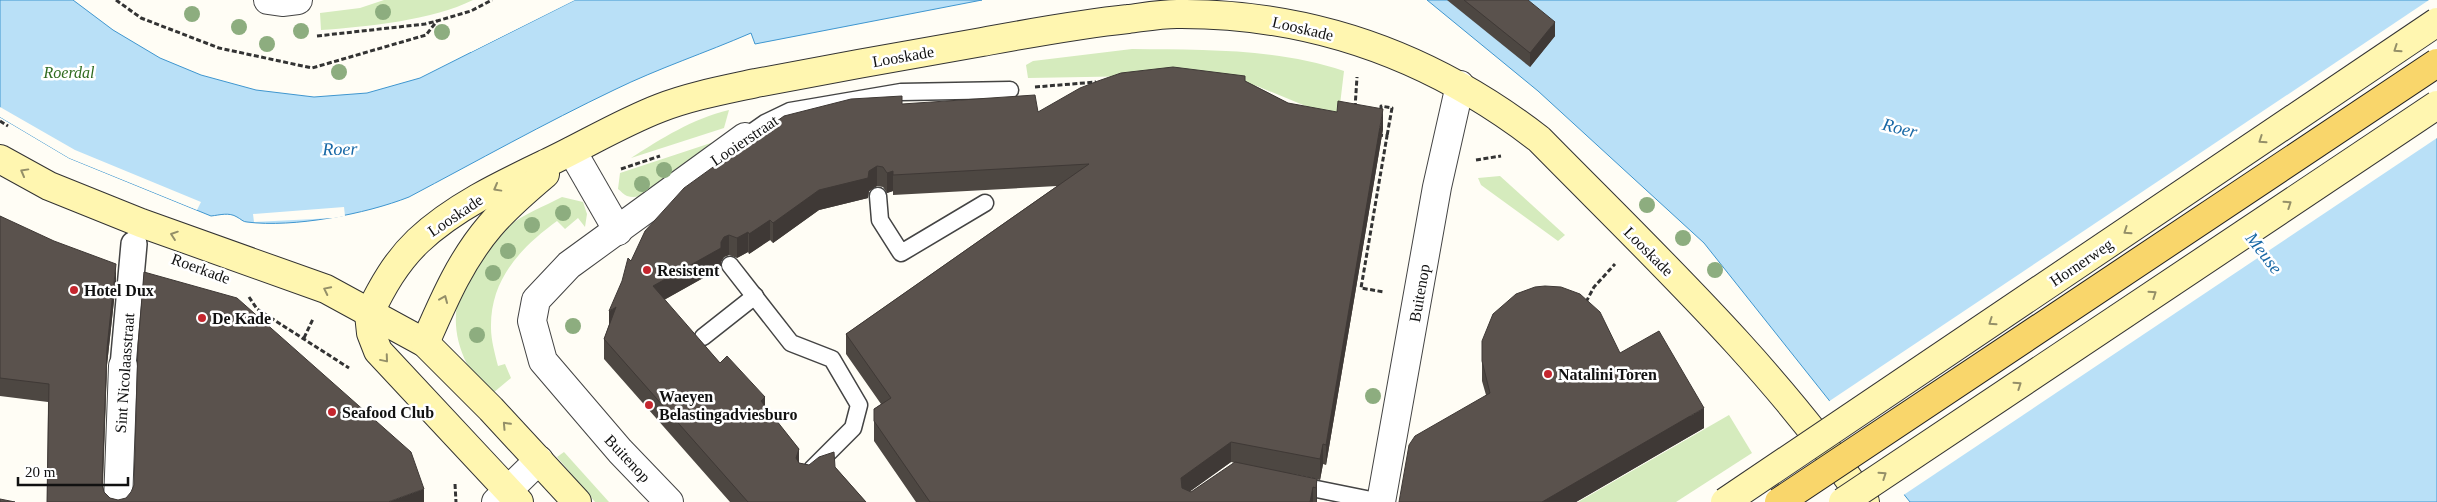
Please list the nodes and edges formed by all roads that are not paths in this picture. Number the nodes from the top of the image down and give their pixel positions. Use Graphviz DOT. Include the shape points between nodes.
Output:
graph roads {
  1 [pos="268,0"];
  2 [pos="298,0"];
  3 [pos="2437,22"];
  4 [pos="2437,63"];
  5 [pos="1460,84"];
  6 [pos="1010,90"];
  7 [pos="2437,104"];
  8 [pos="745,137"];
  9 [pos="572,151"];
  10 [pos="0,159"];
  11 [pos="878,196"];
  12 [pos="984,203"];
  13 [pos="618,230"];
  14 [pos="134,244"];
  15 [pos="730,265"];
  16 [pos="755,296"];
  17 [pos="369,314"];
  18 [pos="703,337"];
  19 [pos="425,343"];
  20 [pos="123,366"];
  21 [pos="588,414"];
  22 [pos="539,460"];
  23 [pos="806,476"];
  24 [pos="1281,481"];
  25 [pos="508,498"];
  26 [pos="118,502"];
  27 [pos="577,502"];
  28 [pos="669,502"];
  29 [pos="1381,502"];
  30 [pos="1725,502"];
  31 [pos="1779,502"];
  32 [pos="1843,502"];
  33 [pos="1866,502"];
  1 -- 2 [label="street"];
  3 -- 30 [label="main road, Hornerweg, one-way, bridge"];
  4 -- 31 [label="main road, Hornerweg, bridge"];
  5 -- 9 [label="main road, Looskade" via="1362,43 1300,25 1238,16 1175,14 1060,27 708,93 661,107"];
  5 -- 29 [label="street, Buitenop" via="1437,187"];
  5 -- 33 [label="main road, Looskade" via="1539,139 1708,310 1786,396"];
  6 -- 8 [label="lane, Looierstraat" via="900,92 790,111"];
  32 -- 7 [label="main road, one-way, bridge"];
  8 -- 13 [label="street, Looierstraat"];
  9 -- 13 [label="street"];
  9 -- 17 [label="main road, Looskade, one-way" via="477,199 418,241 396,267"];
  19 -- 9 [label="main road, Looskade, one-way" via="448,289 490,226"];
  17 -- 10 [label="main road, Roerkade, one-way" via="326,290 49,186"];
  11 -- 12 [label="lane" via="880,220 901,253"];
  13 -- 21 [label="street, Looierstraat" via="569,265 547,286 536,300 532,321 543,361"];
  14 -- 20 [label="street, Sint Nicolaasstraat"];
  15 -- 16 [label="lane"];
  16 -- 18 [label="lane"];
  16 -- 23 [label="lane" via="791,343 832,359 859,406 853,428"];
  17 -- 19 [label="main road, Roerkade"];
  17 -- 25 [label="main road, one-way" via="371,333 378,350"];
  22 -- 19 [label="main road, Roerkade, one-way"];
  20 -- 26 [label="street, Sint Nicolaasstraat"];
  21 -- 28 [label="street, Buitenop"];
  22 -- 25 [label="street"];
  22 -- 27 [label="main road, Roerkade"];
  24 -- 29 [label="lane"];
}
